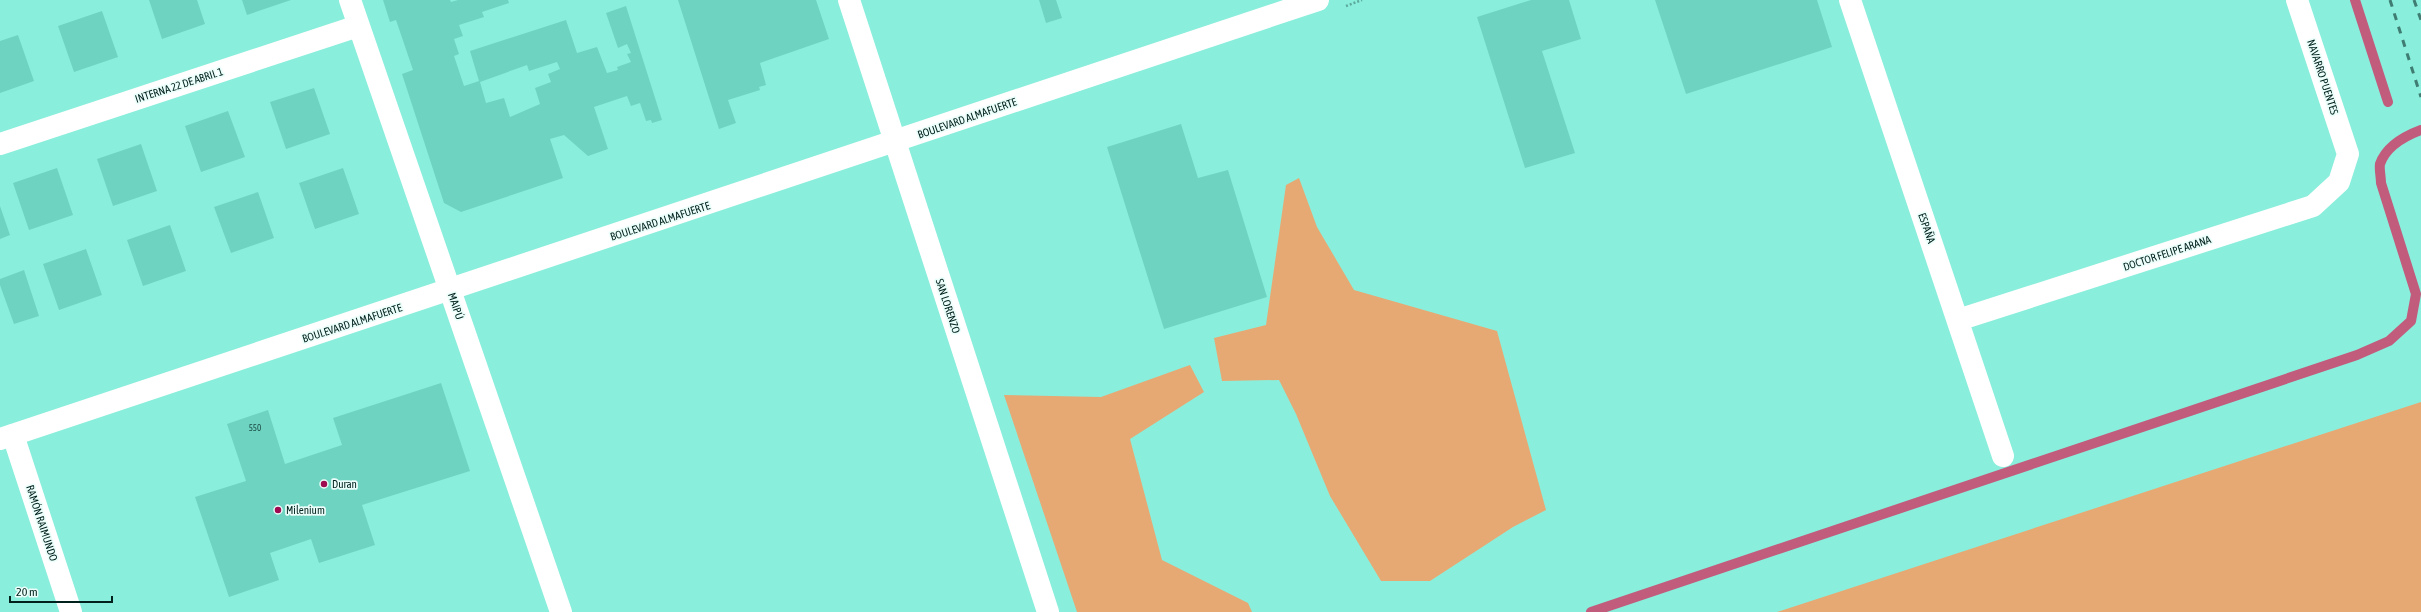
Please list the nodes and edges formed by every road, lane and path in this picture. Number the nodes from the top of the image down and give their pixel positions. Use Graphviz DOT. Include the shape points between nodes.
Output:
graph roads {
  1 [pos="350,0"];
  2 [pos="849,0"];
  3 [pos="1318,0"];
  4 [pos="1850,0"];
  5 [pos="2297,0"];
  6 [pos="358,26"];
  7 [pos="897,142"];
  8 [pos="0,144"];
  9 [pos="2348,154"];
  10 [pos="451,290"];
  11 [pos="1958,320"];
  12 [pos="6,437"];
  13 [pos="2003,456"];
  14 [pos="71,612"];
  15 [pos="561,612"];
  16 [pos="1048,612"];
  1 -- 6 [label="street, MAIPÚ"];
  2 -- 7 [label="street, SAN LORENZO"];
  3 -- 7 [label="street, BOULEVARD ALMAFUERTE"];
  4 -- 11 [label="street, ESPAÑA"];
  5 -- 9 [label="street, NAVARRO PUENTES"];
  6 -- 8 [label="street, INTERNA 22 DE ABRIL 1"];
  6 -- 10 [label="street, MAIPÚ"];
  7 -- 10 [label="street, BOULEVARD ALMAFUERTE"];
  7 -- 16 [label="street, SAN LORENZO"];
  9 -- 11 [label="street, DOCTOR FELIPE ARANA" via="2339,182 2313,206"];
  10 -- 12 [label="street, BOULEVARD ALMAFUERTE"];
  10 -- 15 [label="street, MAIPÚ"];
  11 -- 13 [label="street, ESPAÑA"];
  12 -- 14 [label="street, RAMÓN RAIMUNDO"];
}
